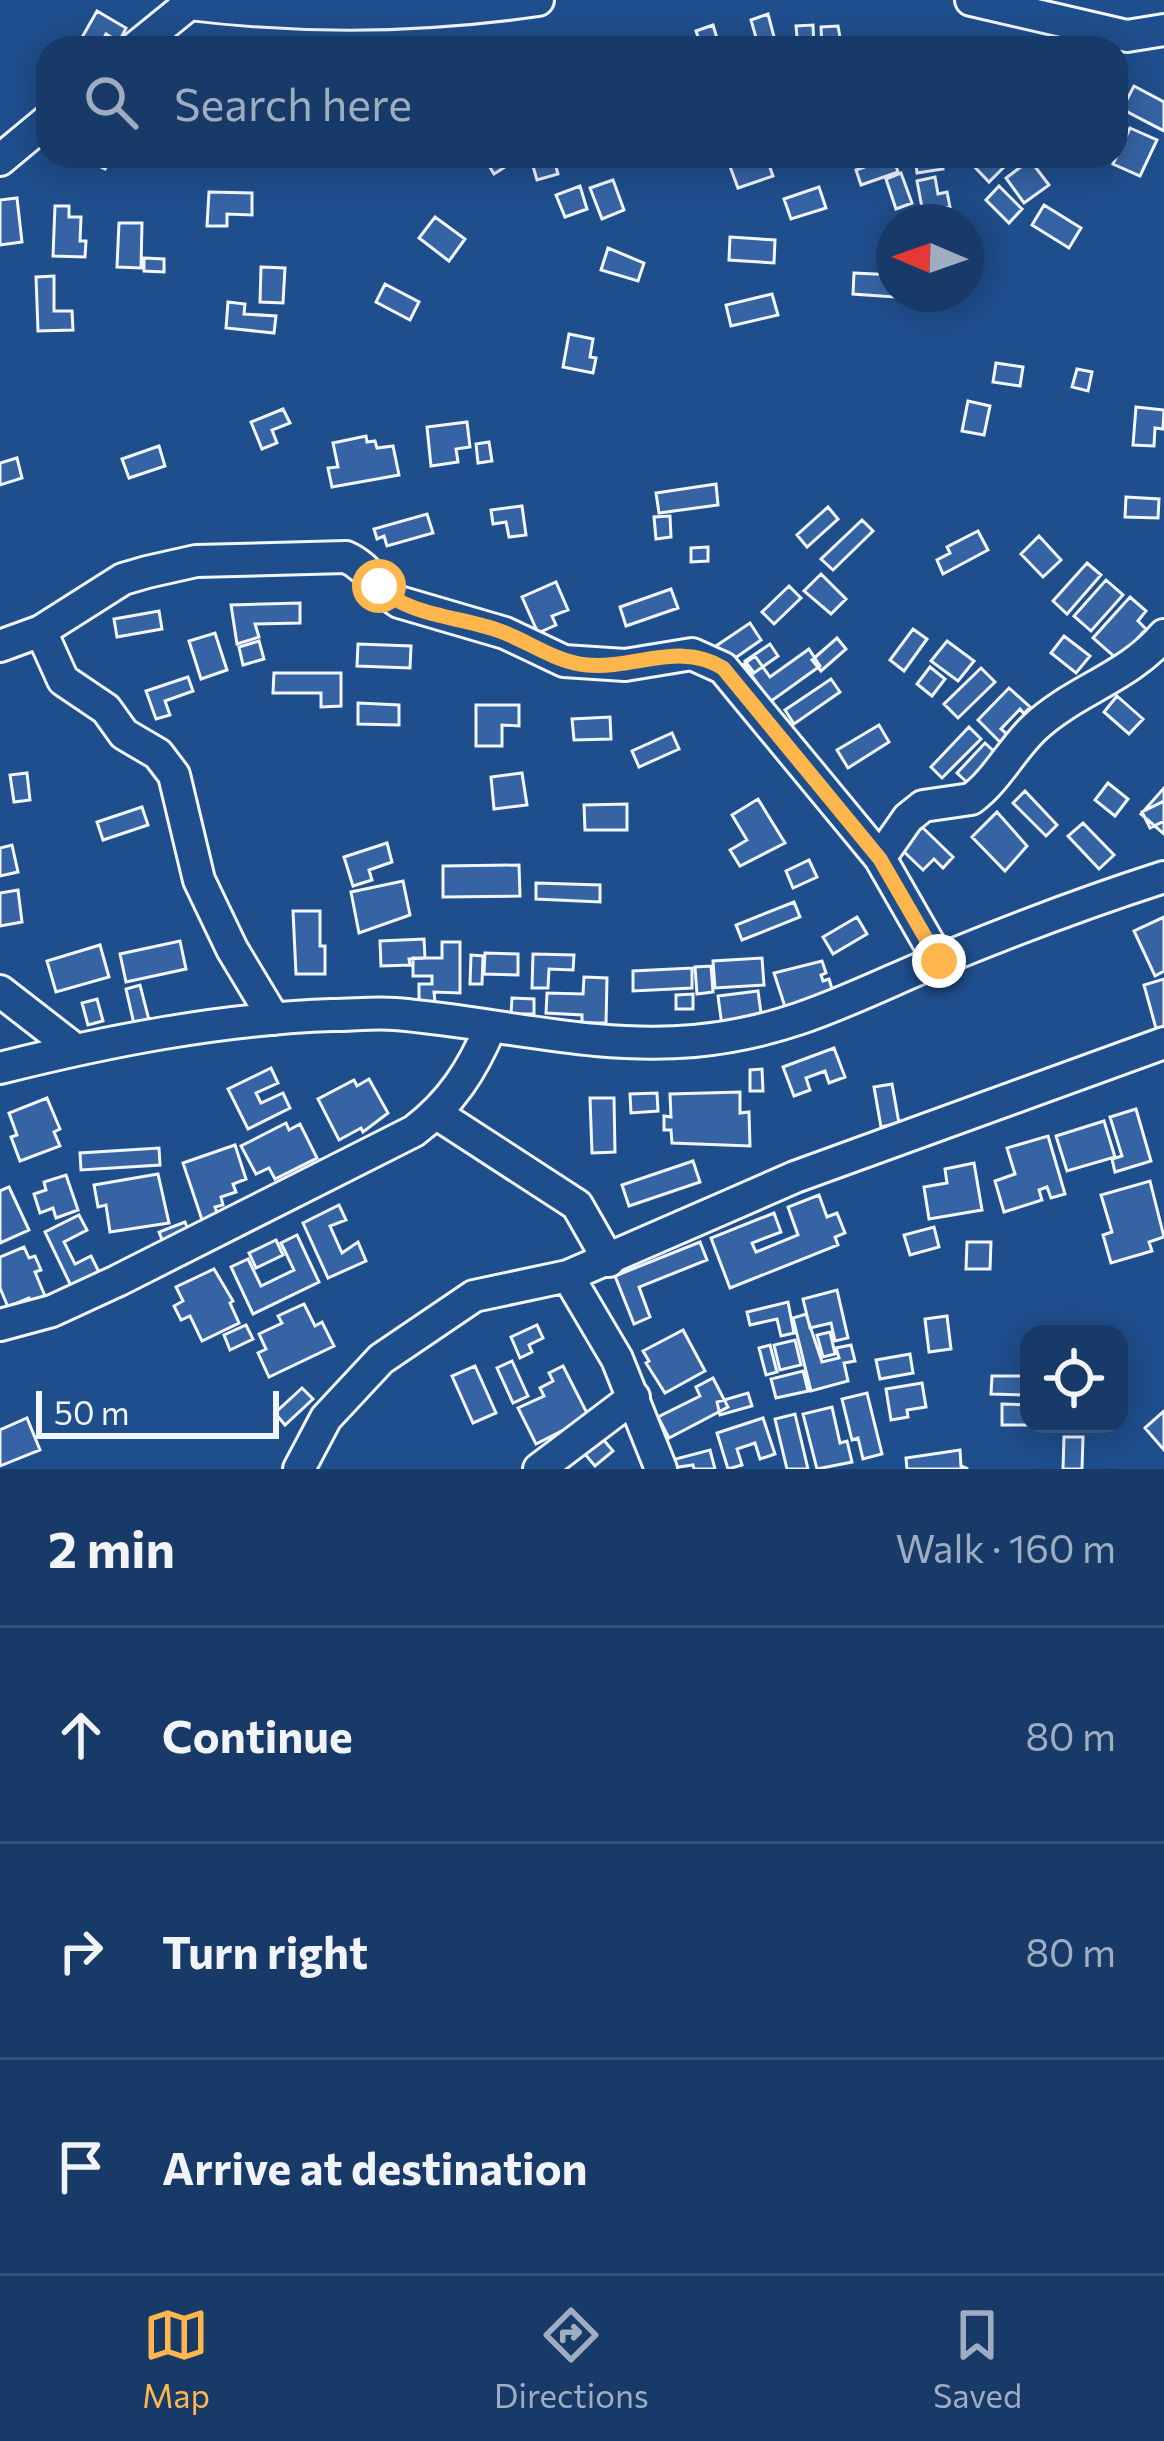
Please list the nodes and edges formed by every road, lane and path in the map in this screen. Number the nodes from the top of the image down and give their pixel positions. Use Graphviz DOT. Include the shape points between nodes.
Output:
graph roads {
  1 [pos="538,0"];
  2 [pos="971,0"];
  3 [pos="192,2"];
  4 [pos="1161,26"];
  5 [pos="150,36"];
  6 [pos="36,130"];
  7 [pos="0,160"];
  8 [pos="41,632"];
  9 [pos="1164,635"];
  10 [pos="0,646"];
  11 [pos="880,859"];
  12 [pos="1164,877"];
  13 [pos="939,961"];
  14 [pos="0,991"];
  15 [pos="274,1019"];
  16 [pos="490,1028"];
  17 [pos="1164,1043"];
  18 [pos="76,1049"];
  19 [pos="0,1068"];
  20 [pos="437,1114"];
  21 [pos="608,1261"];
  22 [pos="568,1276"];
  23 [pos="0,1325"];
  24 [pos="634,1397"];
  25 [pos="299,1469"];
  26 [pos="538,1469"];
  27 [pos="661,1469"];
  1 -- 3 [label="street" via="358,16"];
  2 -- 4 [label="street" via="1127,36"];
  3 -- 5 [label="street"];
  6 -- 7 [label="street"];
  8 -- 10 [label="street"];
  8 -- 11 [label="street" via="147,572 196,561 346,557 399,602 505,633 564,661 706,657 742,688"];
  8 -- 15 [label="street" via="63,680 167,762 206,897"];
  9 -- 11 [label="street" via="1125,672 1034,728 971,800 922,806"];
  11 -- 13 [label="street"];
  12 -- 13 [label="street"];
  13 -- 16 [label="street" via="789,1025 734,1036 607,1042"];
  14 -- 18 [label="street"];
  15 -- 16 [label="street" via="391,1013"];
  15 -- 18 [label="street"];
  16 -- 20 [label="street"];
  17 -- 21 [label="street" via="795,1177"];
  18 -- 19 [label="street"];
  20 -- 21 [label="street" via="577,1205"];
  20 -- 23 [label="street" via="154,1263 52,1311"];
  21 -- 22 [label="street"];
  22 -- 24 [label="street"];
  22 -- 25 [label="street" via="474,1296 445,1312 381,1359 326,1418"];
  24 -- 26 [label="street"];
  24 -- 27 [label="street"];
}
